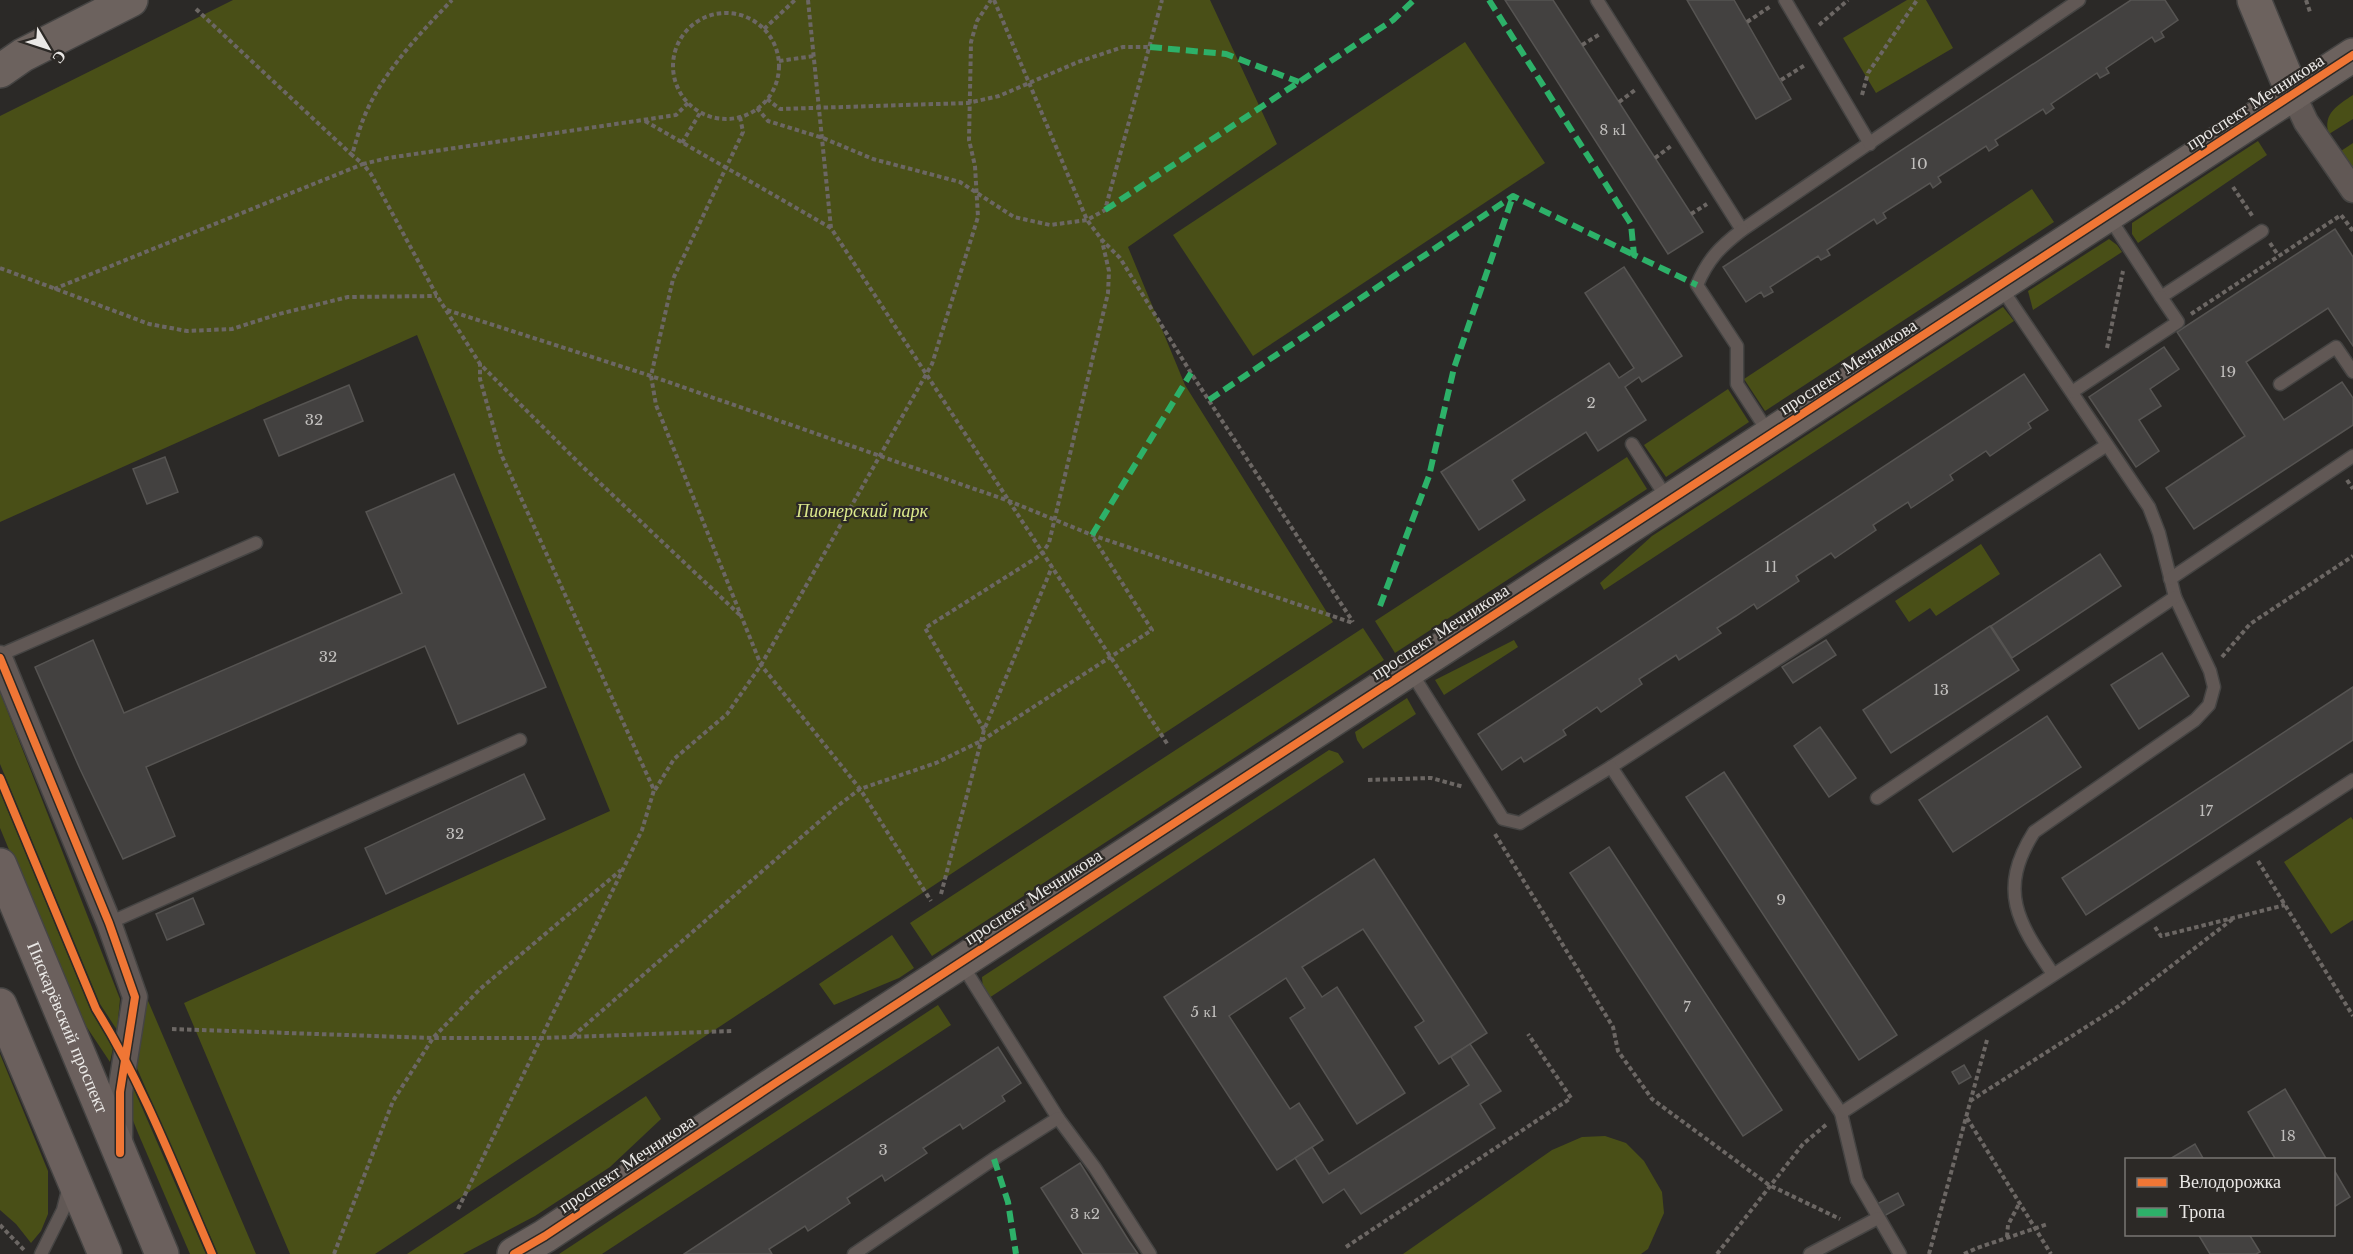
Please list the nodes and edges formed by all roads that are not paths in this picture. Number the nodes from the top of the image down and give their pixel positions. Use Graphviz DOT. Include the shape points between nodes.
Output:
graph roads {
  1 [pos="86,0"];
  2 [pos="131,0"];
  3 [pos="1598,0"];
  4 [pos="1785,0"];
  5 [pos="2079,0"];
  6 [pos="2254,0"];
  7 [pos="0,42"];
  8 [pos="2353,55"];
  9 [pos="0,71"];
  10 [pos="2293,94"];
  11 [pos="1870,144"];
  12 [pos="2353,190"];
  13 [pos="2108,216"];
  14 [pos="1742,230"];
  15 [pos="2262,231"];
  16 [pos="2000,286"];
  17 [pos="2161,297"];
  18 [pos="2353,372"];
  19 [pos="2280,384"];
  20 [pos="2072,392"];
  21 [pos="1770,435"];
  22 [pos="1632,444"];
  23 [pos="2107,445"];
  24 [pos="2353,456"];
  25 [pos="1669,501"];
  26 [pos="256,543"];
  27 [pos="2170,579"];
  28 [pos="2175,597"];
  29 [pos="0,657"];
  30 [pos="1410,670"];
  31 [pos="520,740"];
  32 [pos="1611,766"];
  33 [pos="2353,780"];
  34 [pos="1877,798"];
  35 [pos="0,865"];
  36 [pos="109,923"];
  37 [pos="960,963"];
  38 [pos="2053,974"];
  39 [pos="0,1005"];
  40 [pos="1841,1113"];
  41 [pos="1058,1118"];
  42 [pos="120,1153"];
  43 [pos="72,1176"];
  44 [pos="1878,1218"];
  45 [pos="534,1245"];
  46 [pos="41,1254"];
  47 [pos="105,1254"];
  48 [pos="162,1254"];
  49 [pos="514,1254"];
  50 [pos="854,1254"];
  51 [pos="1150,1254"];
  52 [pos="1810,1254"];
  53 [pos="1899,1254"];
  1 -- 7 [label="street"];
  2 -- 9 [label="street" via="23,55"];
  3 -- 14 [label="lane"];
  4 -- 11 [label="lane"];
  5 -- 11 [label="lane"];
  6 -- 10 [label="street"];
  8 -- 10 [label="street, проспект Мечникова"];
  10 -- 12 [label="street" via="2306,122"];
  10 -- 13 [label="street, проспект Мечникова"];
  11 -- 14 [label="lane"];
  13 -- 16 [label="street, проспект Мечникова"];
  13 -- 17 [label="lane"];
  14 -- 21 [label="lane" via="1719,248 1697,285 1737,346 1737,384"];
  15 -- 17 [label="lane"];
  16 -- 20 [label="lane"];
  16 -- 21 [label="street, проспект Мечникова"];
  17 -- 20 [label="lane" via="2178,322"];
  18 -- 19 [label="lane" via="2336,346"];
  20 -- 23 [label="lane"];
  21 -- 25 [label="street, проспект Мечникова"];
  22 -- 25 [label="lane"];
  23 -- 27 [label="lane" via="2149,507"];
  23 -- 32 [label="lane"];
  24 -- 27 [label="lane"];
  25 -- 30 [label="street, проспект Мечникова"];
  26 -- 29 [label="lane"];
  27 -- 28 [label="lane"];
  28 -- 34 [label="lane"];
  28 -- 38 [label="lane" via="2210,671 2214,687 2209,705 2195,720 2034,832 2022,853 2015,876 2015,902 2027,936"];
  29 -- 36 [label="street"];
  30 -- 32 [label="lane" via="1503,819 1520,823"];
  30 -- 37 [label="street, проспект Мечникова"];
  31 -- 36 [label="lane"];
  32 -- 40 [label="lane"];
  33 -- 38 [label="lane"];
  35 -- 42 [label="main road, Пискарёвский проспект"];
  36 -- 42 [label="street" via="135,997 120,1092"];
  37 -- 41 [label="lane"];
  37 -- 45 [label="street, проспект Мечникова"];
  38 -- 40 [label="lane"];
  39 -- 43 [label="main road"];
  40 -- 44 [label="lane" via="1857,1179"];
  41 -- 50 [label="lane"];
  41 -- 51 [label="lane"];
  42 -- 48 [label="main road, Пискарёвский проспект"];
  43 -- 46 [label="lane" via="63,1209"];
  43 -- 47 [label="main road"];
  44 -- 52 [label="lane"];
  44 -- 53 [label="lane"];
  45 -- 49 [label="street, проспект Мечникова"];
}
